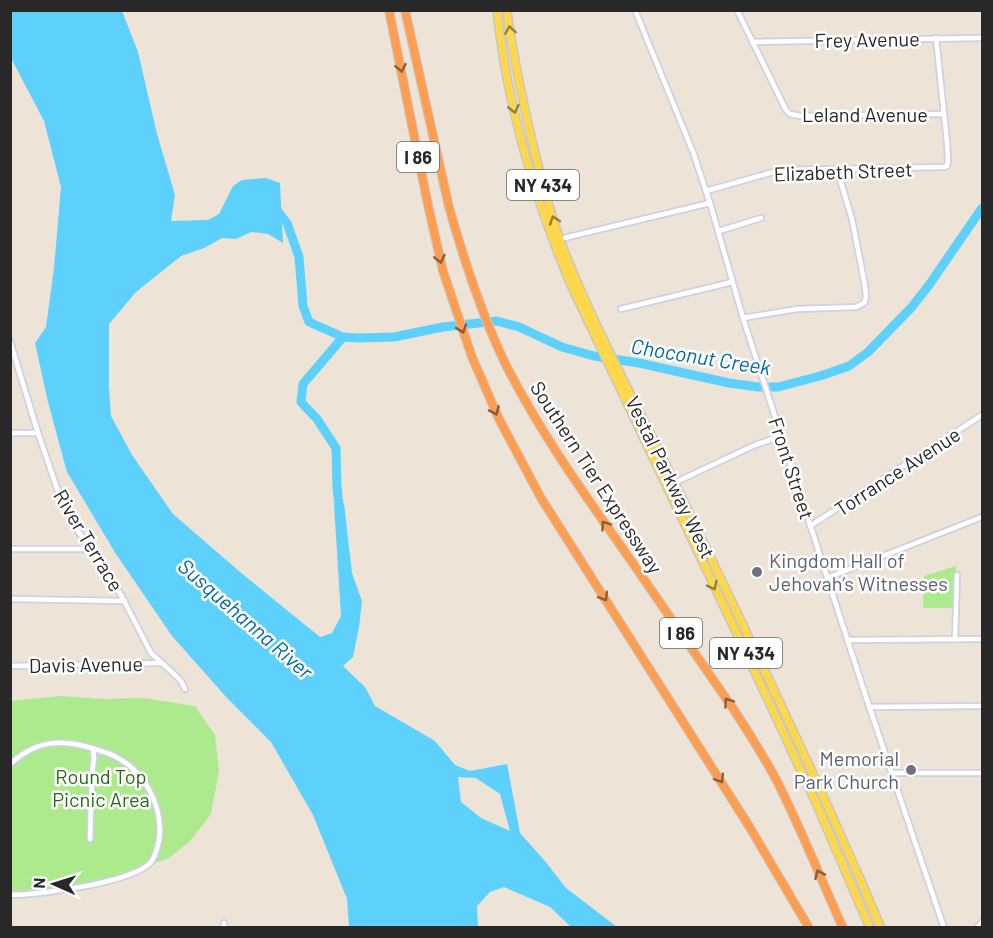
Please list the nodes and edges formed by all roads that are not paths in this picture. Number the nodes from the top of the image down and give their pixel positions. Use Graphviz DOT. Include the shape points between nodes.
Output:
graph roads {
  1 [pos="389,10"];
  2 [pos="405,10"];
  3 [pos="497,10"];
  4 [pos="507,10"];
  5 [pos="635,10"];
  6 [pos="737,10"];
  7 [pos="936,38"];
  8 [pos="982,38"];
  9 [pos="752,42"];
  10 [pos="944,114"];
  11 [pos="839,169"];
  12 [pos="706,191"];
  13 [pos="710,203"];
  14 [pos="761,218"];
  15 [pos="719,231"];
  16 [pos="560,239"];
  17 [pos="732,282"];
  18 [pos="621,309"];
  19 [pos="743,318"];
  20 [pos="10,341"];
  21 [pos="982,415"];
  22 [pos="10,433"];
  23 [pos="38,433"];
  24 [pos="781,436"];
  25 [pos="675,482"];
  26 [pos="666,487"];
  27 [pos="982,517"];
  28 [pos="810,526"];
  29 [pos="10,549"];
  30 [pos="90,549"];
  31 [pos="957,575"];
  32 [pos="827,578"];
  33 [pos="10,599"];
  34 [pos="125,601"];
  35 [pos="955,639"];
  36 [pos="982,639"];
  37 [pos="847,640"];
  38 [pos="162,663"];
  39 [pos="10,666"];
  40 [pos="185,689"];
  41 [pos="982,706"];
  42 [pos="869,707"];
  43 [pos="93,749"];
  44 [pos="10,764"];
  45 [pos="892,773"];
  46 [pos="982,773"];
  47 [pos="90,839"];
  48 [pos="10,895"];
  49 [pos="982,922"];
  50 [pos="809,927"];
  51 [pos="843,927"];
  52 [pos="870,927"];
  53 [pos="881,927"];
  54 [pos="944,927"];
  55 [pos="977,927"];
  1 -- 50 [label="highway, I 86, one-way" via="443,271 472,357 499,419 541,498"];
  51 -- 2 [label="highway, Southern Tier Expressway / I 86, one-way" via="794,816 757,745 548,441 507,367 478,297 449,207"];
  3 -- 26 [label="main road, Vestal Parkway West / NY 434, one-way" via="507,78 539,203 571,285"];
  16 -- 4 [label="main road, Vestal Parkway West / NY 434, one-way" via="535,158"];
  5 -- 12 [label="street, Front Street"];
  6 -- 9 [label="street"];
  7 -- 8 [label="street, Frey Avenue"];
  7 -- 9 [label="street, Frey Avenue"];
  7 -- 10 [label="street"];
  9 -- 10 [label="street, Leland Avenue" via="790,114"];
  10 -- 11 [label="street, Elizabeth Street" via="946,166"];
  11 -- 12 [label="street, Elizabeth Street" via="773,172"];
  11 -- 19 [label="street" via="865,286 864,303"];
  12 -- 13 [label="street, Front Street"];
  13 -- 15 [label="street, Front Street"];
  13 -- 16 [label="street"];
  14 -- 15 [label="street"];
  15 -- 17 [label="street, Front Street"];
  16 -- 25 [label="main road, Vestal Parkway West / NY 434" via="609,351"];
  17 -- 18 [label="street"];
  17 -- 19 [label="street, Front Street"];
  19 -- 24 [label="street, Front Street"];
  20 -- 23 [label="street, River Terrace"];
  21 -- 28 [label="street, Torrance Avenue"];
  22 -- 23 [label="street"];
  23 -- 30 [label="street, River Terrace" via="59,494"];
  24 -- 25 [label="street"];
  24 -- 28 [label="street, Front Street"];
  25 -- 26 [label="street"];
  25 -- 53 [label="main road, Vestal Parkway West / NY 434"];
  26 -- 52 [label="main road, Vestal Parkway West / NY 434, one-way"];
  27 -- 32 [label="street"];
  28 -- 32 [label="street, Front Street"];
  29 -- 30 [label="street"];
  30 -- 34 [label="street, River Terrace"];
  31 -- 35 [label="street"];
  32 -- 37 [label="street, Front Street"];
  33 -- 34 [label="street"];
  34 -- 38 [label="street, River Terrace" via="151,653"];
  35 -- 36 [label="street"];
  35 -- 37 [label="street"];
  37 -- 42 [label="street, Front Street"];
  38 -- 39 [label="street, Davis Avenue"];
  38 -- 40 [label="street, River Terrace"];
  41 -- 42 [label="street"];
  42 -- 45 [label="street, Front Street"];
  43 -- 44 [label="street" via="56,742 30,750"];
  43 -- 47 [label="street"];
  43 -- 48 [label="street" via="123,761 139,774 155,800 160,825 152,861 123,876 79,887"];
  45 -- 46 [label="street"];
  45 -- 54 [label="street, Front Street"];
  49 -- 55 [label="street"];
}
